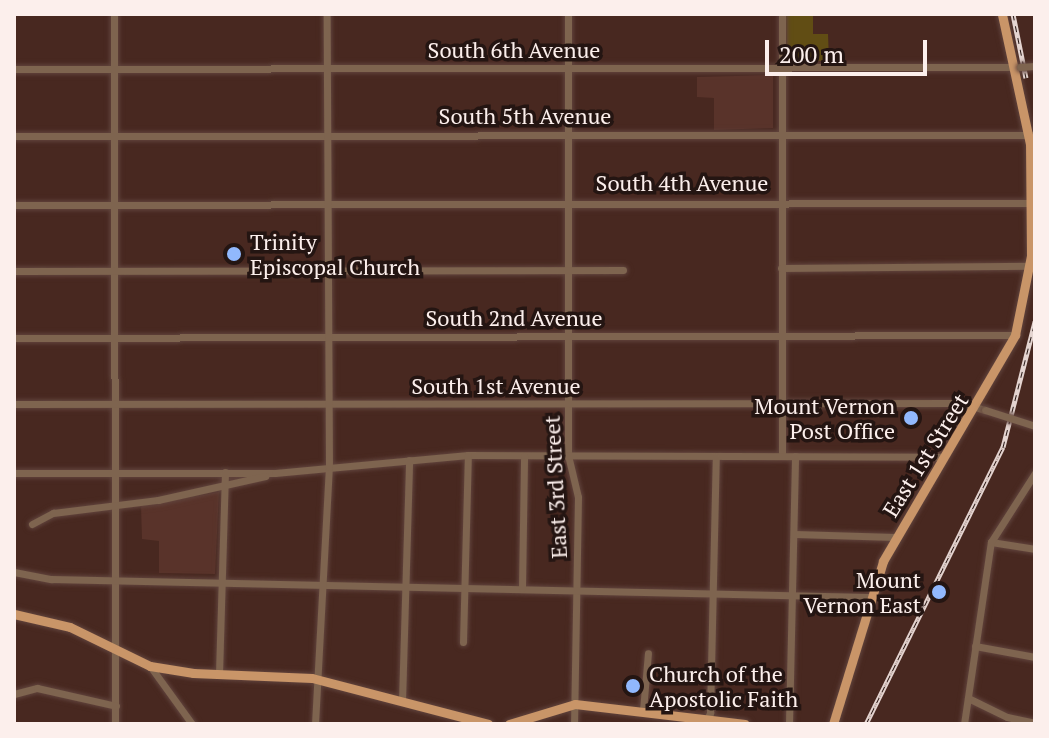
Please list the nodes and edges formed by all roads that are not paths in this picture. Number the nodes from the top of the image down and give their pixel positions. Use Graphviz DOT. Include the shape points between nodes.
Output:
graph roads {
  1 [pos="114,14"];
  2 [pos="327,14"];
  3 [pos="568,14"];
  4 [pos="782,14"];
  5 [pos="1002,14"];
  6 [pos="1035,66"];
  7 [pos="1017,67"];
  8 [pos="568,68"];
  9 [pos="14,69"];
  10 [pos="114,69"];
  11 [pos="329,69"];
  12 [pos="783,69"];
  13 [pos="783,134"];
  14 [pos="329,135"];
  15 [pos="568,135"];
  16 [pos="1032,135"];
  17 [pos="14,136"];
  18 [pos="115,136"];
  19 [pos="568,201"];
  20 [pos="330,202"];
  21 [pos="781,202"];
  22 [pos="1033,203"];
  23 [pos="14,205"];
  24 [pos="115,205"];
  25 [pos="1032,266"];
  26 [pos="781,268"];
  27 [pos="329,269"];
  28 [pos="568,269"];
  29 [pos="623,270"];
  30 [pos="14,271"];
  31 [pos="115,271"];
  32 [pos="1015,335"];
  33 [pos="329,337"];
  34 [pos="568,337"];
  35 [pos="782,337"];
  36 [pos="14,338"];
  37 [pos="116,338"];
  38 [pos="569,403"];
  39 [pos="782,403"];
  40 [pos="14,404"];
  41 [pos="116,404"];
  42 [pos="329,405"];
  43 [pos="981,409"];
  44 [pos="1035,426"];
  45 [pos="468,455"];
  46 [pos="568,455"];
  47 [pos="524,456"];
  48 [pos="716,456"];
  49 [pos="782,456"];
  50 [pos="795,456"];
  51 [pos="943,457"];
  52 [pos="409,460"];
  53 [pos="329,467"];
  54 [pos="117,472"];
  55 [pos="225,472"];
  56 [pos="14,473"];
  57 [pos="275,473"];
  58 [pos="1035,473"];
  59 [pos="225,486"];
  60 [pos="116,503"];
  61 [pos="32,524"];
  62 [pos="795,534"];
  63 [pos="895,537"];
  64 [pos="991,542"];
  65 [pos="1035,549"];
  66 [pos="14,572"];
  67 [pos="117,579"];
  68 [pos="223,580"];
  69 [pos="323,583"];
  70 [pos="405,585"];
  71 [pos="465,587"];
  72 [pos="522,588"];
  73 [pos="578,589"];
  74 [pos="712,593"];
  75 [pos="795,594"];
  76 [pos="869,597"];
  77 [pos="14,614"];
  78 [pos="463,642"];
  79 [pos="975,646"];
  80 [pos="116,651"];
  81 [pos="648,653"];
  82 [pos="1035,657"];
  83 [pos="150,666"];
  84 [pos="219,674"];
  85 [pos="318,680"];
  86 [pos="14,694"];
  87 [pos="968,698"];
  88 [pos="402,701"];
  89 [pos="575,704"];
  90 [pos="116,706"];
  91 [pos="643,710"];
  92 [pos="445,719"];
  93 [pos="705,721"];
  94 [pos="1035,723"];
  95 [pos="115,724"];
  96 [pos="192,724"];
  97 [pos="315,724"];
  98 [pos="487,724"];
  99 [pos="509,724"];
  100 [pos="574,724"];
  101 [pos="745,724"];
  102 [pos="789,724"];
  103 [pos="833,724"];
  104 [pos="964,724"];
  1 -- 10 [label="street"];
  2 -- 11 [label="street"];
  3 -- 8 [label="street, East 3rd Street"];
  4 -- 12 [label="street"];
  5 -- 7 [label="main road, East 1st Street"];
  6 -- 7 [label="street, South 6th Avenue, bridge"];
  7 -- 12 [label="street, South 6th Avenue"];
  7 -- 16 [label="main road, East 1st Street"];
  8 -- 11 [label="street, South 6th Avenue"];
  8 -- 12 [label="street, South 6th Avenue"];
  8 -- 15 [label="street, East 3rd Street"];
  9 -- 10 [label="street, South 6th Avenue"];
  10 -- 11 [label="street, South 6th Avenue"];
  10 -- 18 [label="street"];
  11 -- 14 [label="street"];
  12 -- 13 [label="street"];
  13 -- 15 [label="street, South 5th Avenue"];
  13 -- 16 [label="street, South 5th Avenue"];
  13 -- 21 [label="street"];
  14 -- 15 [label="street, South 5th Avenue"];
  14 -- 18 [label="street, South 5th Avenue"];
  14 -- 20 [label="street"];
  15 -- 19 [label="street, East 3rd Street"];
  16 -- 22 [label="main road, East 1st Street"];
  17 -- 18 [label="street, South 5th Avenue"];
  18 -- 24 [label="street"];
  19 -- 20 [label="street, South 4th Avenue"];
  19 -- 21 [label="street, South 4th Avenue"];
  19 -- 28 [label="street, East 3rd Street"];
  20 -- 24 [label="street, South 4th Avenue"];
  20 -- 27 [label="street"];
  21 -- 22 [label="street, South 4th Avenue"];
  21 -- 26 [label="street"];
  22 -- 25 [label="main road, East 1st Street"];
  23 -- 24 [label="street"];
  24 -- 31 [label="street"];
  25 -- 26 [label="street"];
  25 -- 32 [label="main road, East 1st Street"];
  26 -- 35 [label="street"];
  27 -- 28 [label="street"];
  27 -- 31 [label="street"];
  27 -- 33 [label="street"];
  28 -- 29 [label="street"];
  28 -- 34 [label="street, East 3rd Street"];
  30 -- 31 [label="street"];
  31 -- 37 [label="street"];
  32 -- 35 [label="street, South 2nd Avenue"];
  32 -- 43 [label="main road, East 1st Street"];
  33 -- 34 [label="street, South 2nd Avenue"];
  33 -- 37 [label="street, South 2nd Avenue"];
  33 -- 42 [label="street"];
  34 -- 35 [label="street, South 2nd Avenue"];
  34 -- 38 [label="street, East 3rd Street"];
  35 -- 39 [label="street"];
  36 -- 37 [label="street, South 2nd Avenue"];
  37 -- 41 [label="street"];
  38 -- 39 [label="street, South 1st Avenue"];
  38 -- 42 [label="street, South 1st Avenue"];
  38 -- 46 [label="street, East 3rd Street"];
  39 -- 43 [label="street, South 1st Avenue" via="963,403"];
  39 -- 49 [label="street"];
  40 -- 41 [label="street, South 1st Avenue"];
  41 -- 42 [label="street, South 1st Avenue"];
  41 -- 54 [label="street"];
  42 -- 53 [label="street"];
  43 -- 44 [label="street, South 1st Avenue, bridge"];
  43 -- 51 [label="main road, East 1st Street"];
  45 -- 47 [label="street"];
  45 -- 52 [label="street"];
  45 -- 71 [label="street"];
  46 -- 47 [label="street"];
  46 -- 48 [label="street"];
  46 -- 73 [label="street, East 3rd Street" via="578,497"];
  47 -- 72 [label="street"];
  48 -- 49 [label="street"];
  48 -- 74 [label="street"];
  49 -- 50 [label="street"];
  50 -- 51 [label="street"];
  50 -- 62 [label="street"];
  51 -- 63 [label="main road, East 1st Street"];
  52 -- 53 [label="street"];
  52 -- 70 [label="street"];
  53 -- 57 [label="street"];
  53 -- 69 [label="street"];
  54 -- 55 [label="street"];
  54 -- 56 [label="street"];
  54 -- 60 [label="street"];
  55 -- 57 [label="street"];
  55 -- 59 [label="street"];
  57 -- 59 [label="street"];
  58 -- 64 [label="street"];
  59 -- 60 [label="street"];
  59 -- 68 [label="street"];
  60 -- 61 [label="street" via="53,513"];
  60 -- 67 [label="street"];
  62 -- 63 [label="street"];
  62 -- 75 [label="street"];
  63 -- 76 [label="main road, East 1st Street"];
  64 -- 65 [label="street"];
  64 -- 79 [label="street"];
  66 -- 67 [label="street" via="51,579"];
  67 -- 68 [label="street"];
  67 -- 80 [label="street"];
  68 -- 69 [label="street"];
  68 -- 84 [label="street"];
  69 -- 70 [label="street"];
  69 -- 85 [label="street"];
  70 -- 71 [label="street"];
  70 -- 88 [label="street"];
  71 -- 72 [label="street"];
  71 -- 78 [label="street"];
  72 -- 73 [label="street"];
  73 -- 74 [label="street"];
  73 -- 89 [label="street, East 3rd Street"];
  74 -- 75 [label="street"];
  74 -- 93 [label="street"];
  75 -- 76 [label="street"];
  75 -- 102 [label="street"];
  76 -- 103 [label="main road, East 1st Street"];
  77 -- 80 [label="main road" via="59,623"];
  79 -- 82 [label="street"];
  79 -- 87 [label="street"];
  80 -- 83 [label="main road"];
  80 -- 90 [label="street"];
  81 -- 91 [label="street"];
  83 -- 84 [label="main road"];
  83 -- 96 [label="street"];
  84 -- 85 [label="main road"];
  85 -- 88 [label="main road"];
  85 -- 97 [label="street"];
  86 -- 90 [label="street" via="37,688"];
  87 -- 94 [label="street" via="1007,717"];
  87 -- 104 [label="street"];
  88 -- 92 [label="main road"];
  89 -- 91 [label="main road"];
  89 -- 99 [label="main road"];
  89 -- 100 [label="street, East 3rd Street"];
  90 -- 95 [label="street"];
  91 -- 93 [label="main road"];
  92 -- 98 [label="main road"];
  93 -- 101 [label="main road"];
}
